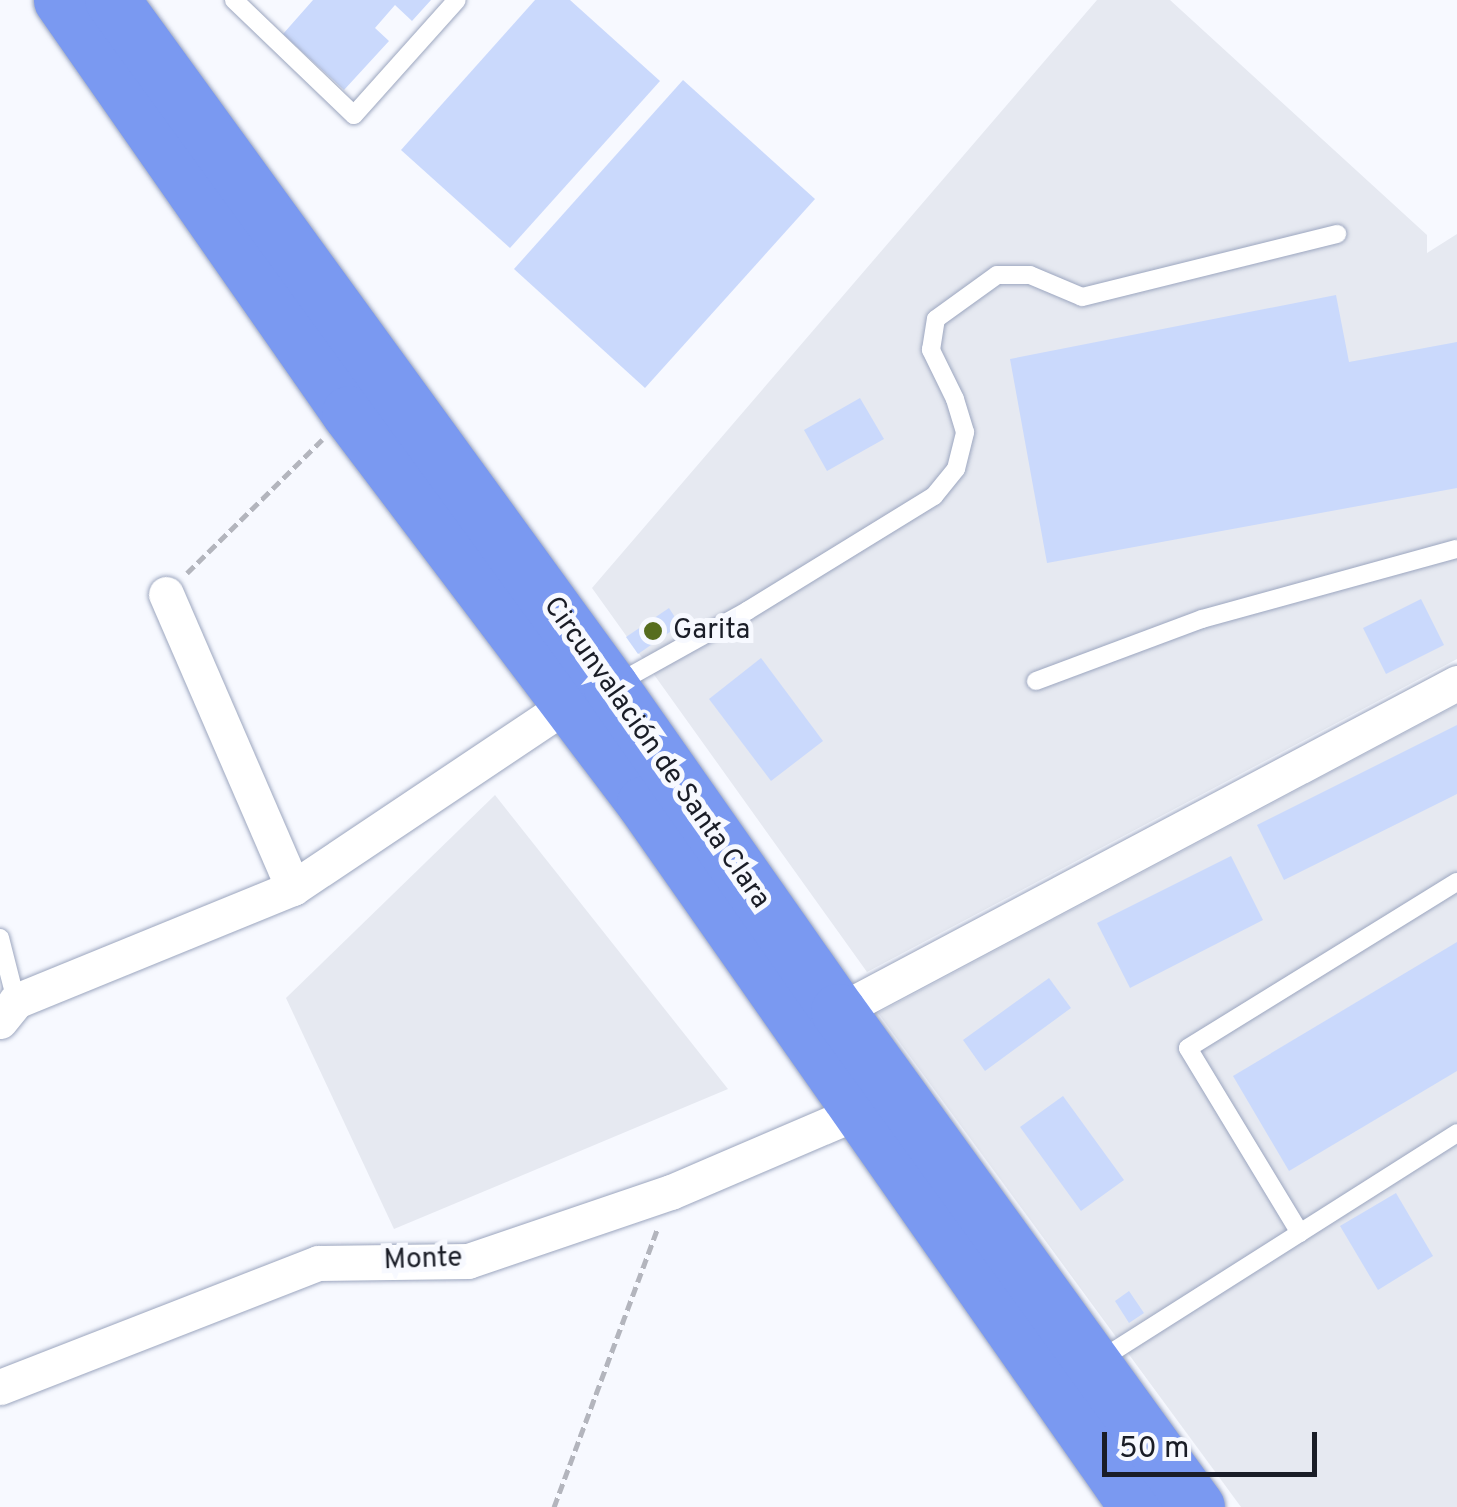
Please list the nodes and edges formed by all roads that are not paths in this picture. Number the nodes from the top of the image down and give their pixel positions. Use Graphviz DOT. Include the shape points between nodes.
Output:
graph roads {
  1 [pos="61,0"];
  2 [pos="112,0"];
  3 [pos="234,0"];
  4 [pos="457,0"];
  5 [pos="1337,234"];
  6 [pos="1457,549"];
  7 [pos="166,594"];
  8 [pos="1036,681"];
  9 [pos="1457,683"];
  10 [pos="591,694"];
  11 [pos="1457,882"];
  12 [pos="293,888"];
  13 [pos="0,938"];
  14 [pos="8,1011"];
  15 [pos="820,1021"];
  16 [pos="879,1103"];
  17 [pos="1457,1133"];
  18 [pos="1300,1233"];
  19 [pos="1093,1364"];
  20 [pos="0,1388"];
  21 [pos="1137,1507"];
  22 [pos="1197,1507"];
  1 -- 10 [label="highway, Circunvalación de Santa Clara" via="349,414"];
  2 -- 10 [label="highway, Circunvalación de Santa Clara"];
  3 -- 4 [label="lane" via="354,115"];
  5 -- 10 [label="lane" via="1082,297 1030,275 997,275 936,319 931,350 965,432 956,469 934,496 747,611"];
  6 -- 8 [label="lane" via="1202,620"];
  7 -- 12 [label="street"];
  9 -- 15 [label="street"];
  10 -- 12 [label="street"];
  10 -- 15 [label="highway, Circunvalación de Santa Clara"];
  11 -- 18 [label="lane" via="1188,1048"];
  12 -- 14 [label="street"];
  13 -- 14 [label="lane"];
  15 -- 16 [label="highway, Circunvalación de Santa Clara"];
  16 -- 19 [label="highway, Circunvalación de Santa Clara"];
  16 -- 20 [label="street, Monte" via="671,1192 468,1261 318,1263"];
  16 -- 21 [label="highway, Circunvalación de Santa Clara"];
  17 -- 18 [label="lane"];
  18 -- 19 [label="lane"];
  19 -- 22 [label="highway, Circunvalación de Santa Clara"];
}
